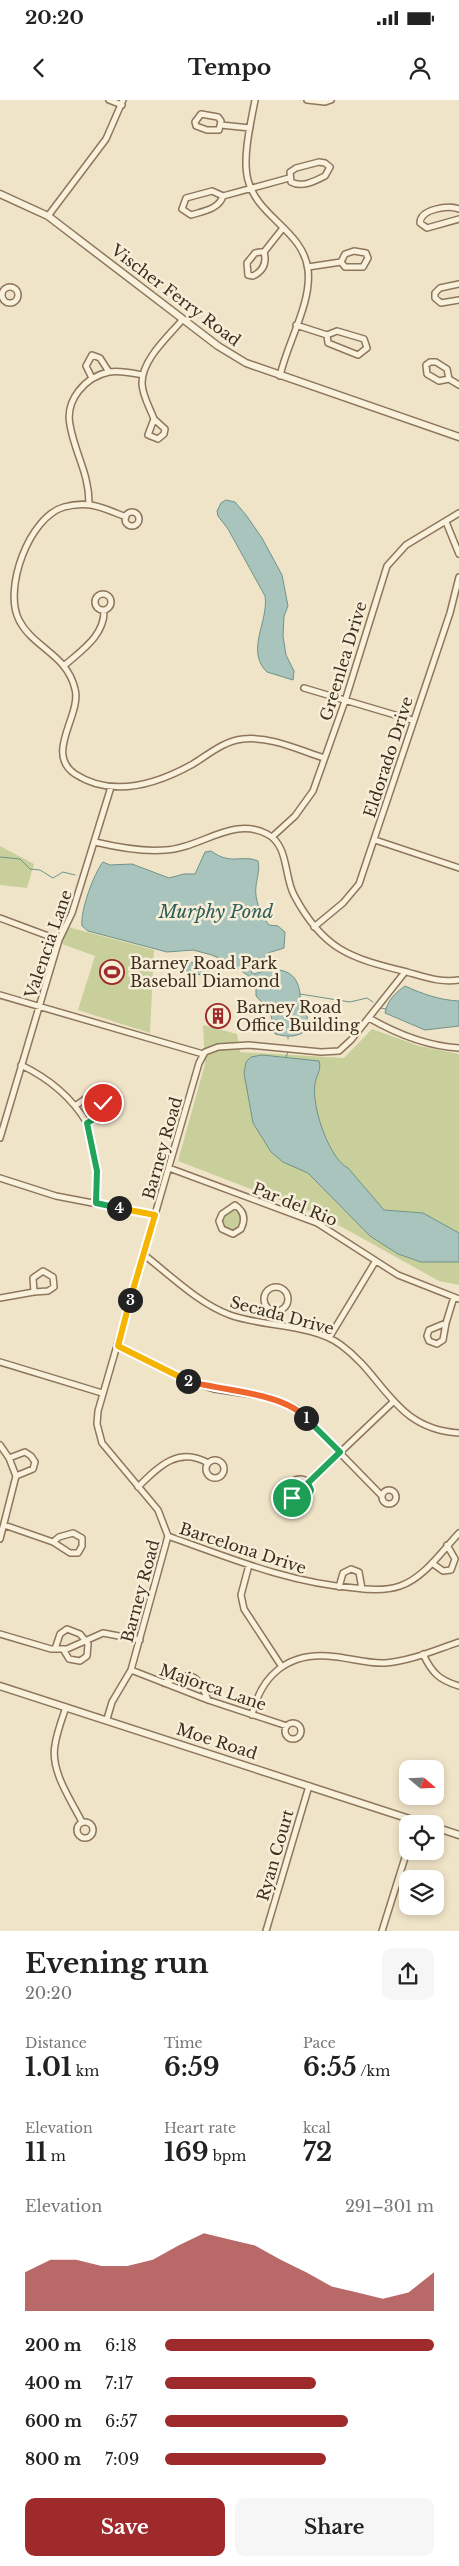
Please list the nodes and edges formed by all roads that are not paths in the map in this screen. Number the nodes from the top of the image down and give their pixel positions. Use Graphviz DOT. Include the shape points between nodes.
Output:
graph roads {
  1 [pos="109,100"];
  2 [pos="254,100"];
  3 [pos="307,100"];
  4 [pos="331,100"];
  5 [pos="123,102"];
  6 [pos="221,125"];
  7 [pos="250,128"];
  8 [pos="289,178"];
  9 [pos="251,188"];
  10 [pos="0,194"];
  11 [pos="224,196"];
  12 [pos="459,209"];
  13 [pos="48,216"];
  14 [pos="459,219"];
  15 [pos="283,228"];
  16 [pos="264,252"];
  17 [pos="341,262"];
  18 [pos="308,267"];
  19 [pos="459,284"];
  20 [pos="459,300"];
  21 [pos="183,318"];
  22 [pos="296,325"];
  23 [pos="327,335"];
  24 [pos="109,372"];
  25 [pos="143,375"];
  26 [pos="280,376"];
  27 [pos="92,378"];
  28 [pos="449,379"];
  29 [pos="459,385"];
  30 [pos="154,419"];
  31 [pos="459,436"];
  32 [pos="89,503"];
  33 [pos="459,513"];
  34 [pos="126,517"];
  35 [pos="446,522"];
  36 [pos="459,554"];
  37 [pos="459,577"];
  38 [pos="104,610"];
  39 [pos="65,665"];
  40 [pos="304,688"];
  41 [pos="346,701"];
  42 [pos="412,720"];
  43 [pos="324,758"];
  44 [pos="111,787"];
  45 [pos="272,837"];
  46 [pos="375,840"];
  47 [pos="95,842"];
  48 [pos="459,868"];
  49 [pos="0,918"];
  50 [pos="314,927"];
  51 [pos="59,940"];
  52 [pos="405,972"];
  53 [pos="459,980"];
  54 [pos="0,995"];
  55 [pos="40,1006"];
  56 [pos="369,1018"];
  57 [pos="459,1048"];
  58 [pos="203,1054"];
  59 [pos="21,1065"];
  60 [pos="75,1106"];
  61 [pos="87,1123"];
  62 [pos="0,1138"];
  63 [pos="169,1168"];
  64 [pos="0,1178"];
  65 [pos="239,1194"];
  66 [pos="96,1203"];
  67 [pos="235,1205"];
  68 [pos="155,1215"];
  69 [pos="143,1254"];
  70 [pos="375,1262"];
  71 [pos="34,1292"];
  72 [pos="0,1298"];
  73 [pos="457,1298"];
  74 [pos="272,1313"];
  75 [pos="446,1323"];
  76 [pos="266,1324"];
  77 [pos="329,1338"];
  78 [pos="118,1346"];
  79 [pos="0,1362"];
  80 [pos="102,1393"];
  81 [pos="393,1402"];
  82 [pos="459,1433"];
  83 [pos="0,1445"];
  84 [pos="340,1452"];
  85 [pos="8,1458"];
  86 [pos="208,1463"];
  87 [pos="16,1476"];
  88 [pos="308,1483"];
  89 [pos="138,1487"];
  90 [pos="382,1496"];
  91 [pos="4,1525"];
  92 [pos="459,1533"];
  93 [pos="168,1536"];
  94 [pos="0,1539"];
  95 [pos="52,1542"];
  96 [pos="447,1545"];
  97 [pos="432,1563"];
  98 [pos="248,1565"];
  99 [pos="339,1587"];
  100 [pos="362,1589"];
  101 [pos="0,1634"];
  102 [pos="86,1639"];
  103 [pos="140,1640"];
  104 [pos="459,1642"];
  105 [pos="55,1649"];
  106 [pos="63,1649"];
  107 [pos="423,1654"];
  108 [pos="282,1667"];
  109 [pos="131,1670"];
  110 [pos="164,1684"];
  111 [pos="0,1686"];
  112 [pos="459,1686"];
  113 [pos="208,1700"];
  114 [pos="66,1707"];
  115 [pos="252,1715"];
  116 [pos="107,1719"];
  117 [pos="287,1726"];
  118 [pos="309,1786"];
  119 [pos="399,1817"];
  120 [pos="82,1822"];
  121 [pos="444,1830"];
  122 [pos="459,1835"];
  123 [pos="404,1860"];
  124 [pos="266,1931"];
  125 [pos="382,1931"];
  1 -- 5 [label="street"];
  2 -- 7 [label="street"];
  3 -- 4 [label="street"];
  5 -- 13 [label="street" via="106,139"];
  6 -- 6 [label="street" via="216,131 207,130 198,128 195,122 201,114 208,114 218,117"];
  6 -- 7 [label="street"];
  7 -- 9 [label="street" via="246,169"];
  8 -- 8 [label="street" via="290,172 296,168 319,162 330,167 325,176 304,184 296,185"];
  8 -- 9 [label="street"];
  9 -- 11 [label="street"];
  9 -- 15 [label="street" via="261,206"];
  10 -- 13 [label="street, Vischer Ferry Road"];
  11 -- 11 [label="street" via="221,203 192,215 182,209 186,198 198,194 212,191"];
  12 -- 14 [label="street" via="454,207 424,213 420,223 428,228"];
  13 -- 21 [label="street, Vischer Ferry Road"];
  15 -- 16 [label="street"];
  15 -- 18 [label="street" via="302,250"];
  16 -- 16 [label="street" via="255,253 250,258 248,275 259,273 265,264"];
  17 -- 17 [label="street" via="345,267 363,267 368,258 366,253 354,251 344,254"];
  17 -- 18 [label="street"];
  18 -- 22 [label="street" via="308,285"];
  19 -- 20 [label="street" via="440,288 435,298 441,303"];
  21 -- 25 [label="street" via="149,361"];
  21 -- 26 [label="street, Vischer Ferry Road" via="228,354"];
  22 -- 23 [label="street"];
  22 -- 26 [label="street"];
  23 -- 23 [label="street" via="328,343 358,354 367,348 364,339 352,334 337,331"];
  24 -- 25 [label="street"];
  24 -- 27 [label="street"];
  24 -- 27 [label="street" via="100,358 92,356 86,366"];
  25 -- 30 [label="street" via="143,391"];
  26 -- 31 [label="street, Vischer Ferry Road"];
  27 -- 32 [label="street" via="76,395 69,414 87,477"];
  28 -- 28 [label="street" via="439,381 427,374 426,365 436,362 447,369"];
  28 -- 29 [label="street"];
  32 -- 34 [label="street"];
  32 -- 39 [label="street" via="61,508 44,521 24,552 14,582 14,603 19,621"];
  33 -- 35 [label="street, Greenlea Drive"];
  35 -- 36 [label="street"];
  35 -- 41 [label="street, Greenlea Drive" via="406,545 387,566"];
  37 -- 42 [label="street, Eldorado Drive" via="450,613"];
  38 -- 39 [label="street" via="100,631"];
  39 -- 44 [label="street" via="76,692 63,748 65,762 74,773"];
  40 -- 41 [label="street"];
  41 -- 42 [label="street"];
  41 -- 43 [label="street, Greenlea Drive"];
  42 -- 46 [label="street, Eldorado Drive"];
  43 -- 44 [label="street" via="266,740 244,739 224,745 151,782"];
  43 -- 45 [label="street, Greenlea Drive" via="313,791 304,805"];
  44 -- 47 [label="street, Valencia Lane"];
  45 -- 47 [label="street" via="254,829 237,828 197,844 165,851"];
  45 -- 50 [label="street" via="283,856 293,894"];
  46 -- 48 [label="street"];
  46 -- 50 [label="street, Eldorado Drive" via="356,889"];
  47 -- 51 [label="street, Valencia Lane" via="72,912"];
  49 -- 51 [label="street"];
  50 -- 52 [label="street" via="343,953"];
  51 -- 55 [label="street, Valencia Lane"];
  52 -- 53 [label="street" via="447,982"];
  52 -- 56 [label="street"];
  54 -- 55 [label="street"];
  55 -- 58 [label="street"];
  55 -- 59 [label="street, Valencia Lane"];
  56 -- 57 [label="street" via="416,1040"];
  56 -- 58 [label="street" via="339,1051 248,1045 218,1047"];
  58 -- 63 [label="street, Barney Road"];
  59 -- 60 [label="street" via="50,1082"];
  59 -- 62 [label="street, Valencia Lane"];
  60 -- 61 [label="street"];
  60 -- 61 [label="street" via="91,1097 103,1103 103,1114"];
  61 -- 66 [label="street" via="97,1171"];
  63 -- 65 [label="street, Par del Rio"];
  63 -- 68 [label="street, Barney Road"];
  64 -- 66 [label="street" via="56,1196"];
  65 -- 67 [label="street"];
  65 -- 70 [label="street, Par del Rio" via="324,1226"];
  66 -- 68 [label="street"];
  67 -- 67 [label="street" via="222,1214 219,1221 222,1229 233,1234 241,1229 244,1219 242,1211"];
  68 -- 69 [label="street, Barney Road"];
  69 -- 76 [label="street, Secada Drive" via="216,1308 232,1316"];
  69 -- 78 [label="street, Barney Road"];
  70 -- 73 [label="street, Par del Rio"];
  70 -- 77 [label="street"];
  71 -- 71 [label="street" via="51,1290 52,1275 43,1271 36,1274 32,1281"];
  71 -- 72 [label="street"];
  73 -- 75 [label="street"];
  74 -- 74 [label="street" via="280,1311 288,1298 285,1291 275,1287 268,1290 264,1298"];
  74 -- 76 [label="street"];
  75 -- 75 [label="street" via="429,1330 429,1341 437,1344 443,1340"];
  76 -- 77 [label="street, Secada Drive"];
  77 -- 81 [label="street, Secada Drive" via="350,1353"];
  78 -- 80 [label="street, Barney Road"];
  78 -- 84 [label="street" via="188,1381 289,1404"];
  79 -- 80 [label="street"];
  80 -- 89 [label="street, Barney Road" via="97,1424 102,1444"];
  81 -- 82 [label="street, Secada Drive" via="426,1427"];
  81 -- 84 [label="street"];
  83 -- 85 [label="street"];
  84 -- 88 [label="street"];
  84 -- 90 [label="street"];
  85 -- 87 [label="street"];
  85 -- 87 [label="street" via="25,1452 35,1462 33,1468"];
  86 -- 89 [label="street" via="193,1456 176,1458 158,1468"];
  87 -- 91 [label="street"];
  88 -- 88 [label="street" via="311,1490 308,1498 301,1501 292,1498 289,1492 292,1483 302,1480"];
  89 -- 93 [label="street, Barney Road" via="158,1510"];
  91 -- 94 [label="street"];
  91 -- 95 [label="street"];
  92 -- 96 [label="street, Barcelona Drive"];
  93 -- 98 [label="street, Barcelona Drive"];
  93 -- 103 [label="street, Barney Road"];
  95 -- 95 [label="street" via="75,1553 80,1551 83,1543 79,1535 73,1533"];
  96 -- 97 [label="street, Barcelona Drive"];
  96 -- 97 [label="street" via="455,1558 451,1570 443,1571"];
  97 -- 100 [label="street, Barcelona Drive" via="401,1586"];
  98 -- 99 [label="street, Barcelona Drive" via="293,1579"];
  98 -- 108 [label="street" via="242,1590 244,1609"];
  99 -- 100 [label="street, Barcelona Drive"];
  99 -- 100 [label="street" via="343,1573 351,1569 359,1572"];
  101 -- 105 [label="street"];
  102 -- 103 [label="street" via="103,1633"];
  102 -- 105 [label="street" via="76,1631 66,1630 60,1634"];
  102 -- 106 [label="street"];
  102 -- 106 [label="street" via="88,1650 83,1660 69,1659"];
  103 -- 109 [label="street, Barney Road"];
  104 -- 107 [label="street"];
  105 -- 106 [label="street"];
  107 -- 108 [label="street" via="380,1663 312,1656"];
  107 -- 112 [label="street" via="431,1671 442,1681"];
  108 -- 115 [label="street" via="259,1690"];
  109 -- 110 [label="street, Majorca Lane"];
  109 -- 116 [label="street, Barney Road" via="112,1702"];
  110 -- 113 [label="street, Majorca Lane"];
  110 -- 113 [label="street" via="190,1675 200,1682"];
  111 -- 114 [label="street, Moe Road"];
  113 -- 115 [label="street, Majorca Lane"];
  114 -- 116 [label="street, Moe Road"];
  114 -- 120 [label="street" via="54,1745 55,1760"];
  115 -- 117 [label="street, Majorca Lane"];
  116 -- 118 [label="street, Moe Road"];
  118 -- 119 [label="street, Moe Road"];
  118 -- 124 [label="street, Ryan Court"];
  121 -- 122 [label="street"];
  123 -- 125 [label="street"];
}
